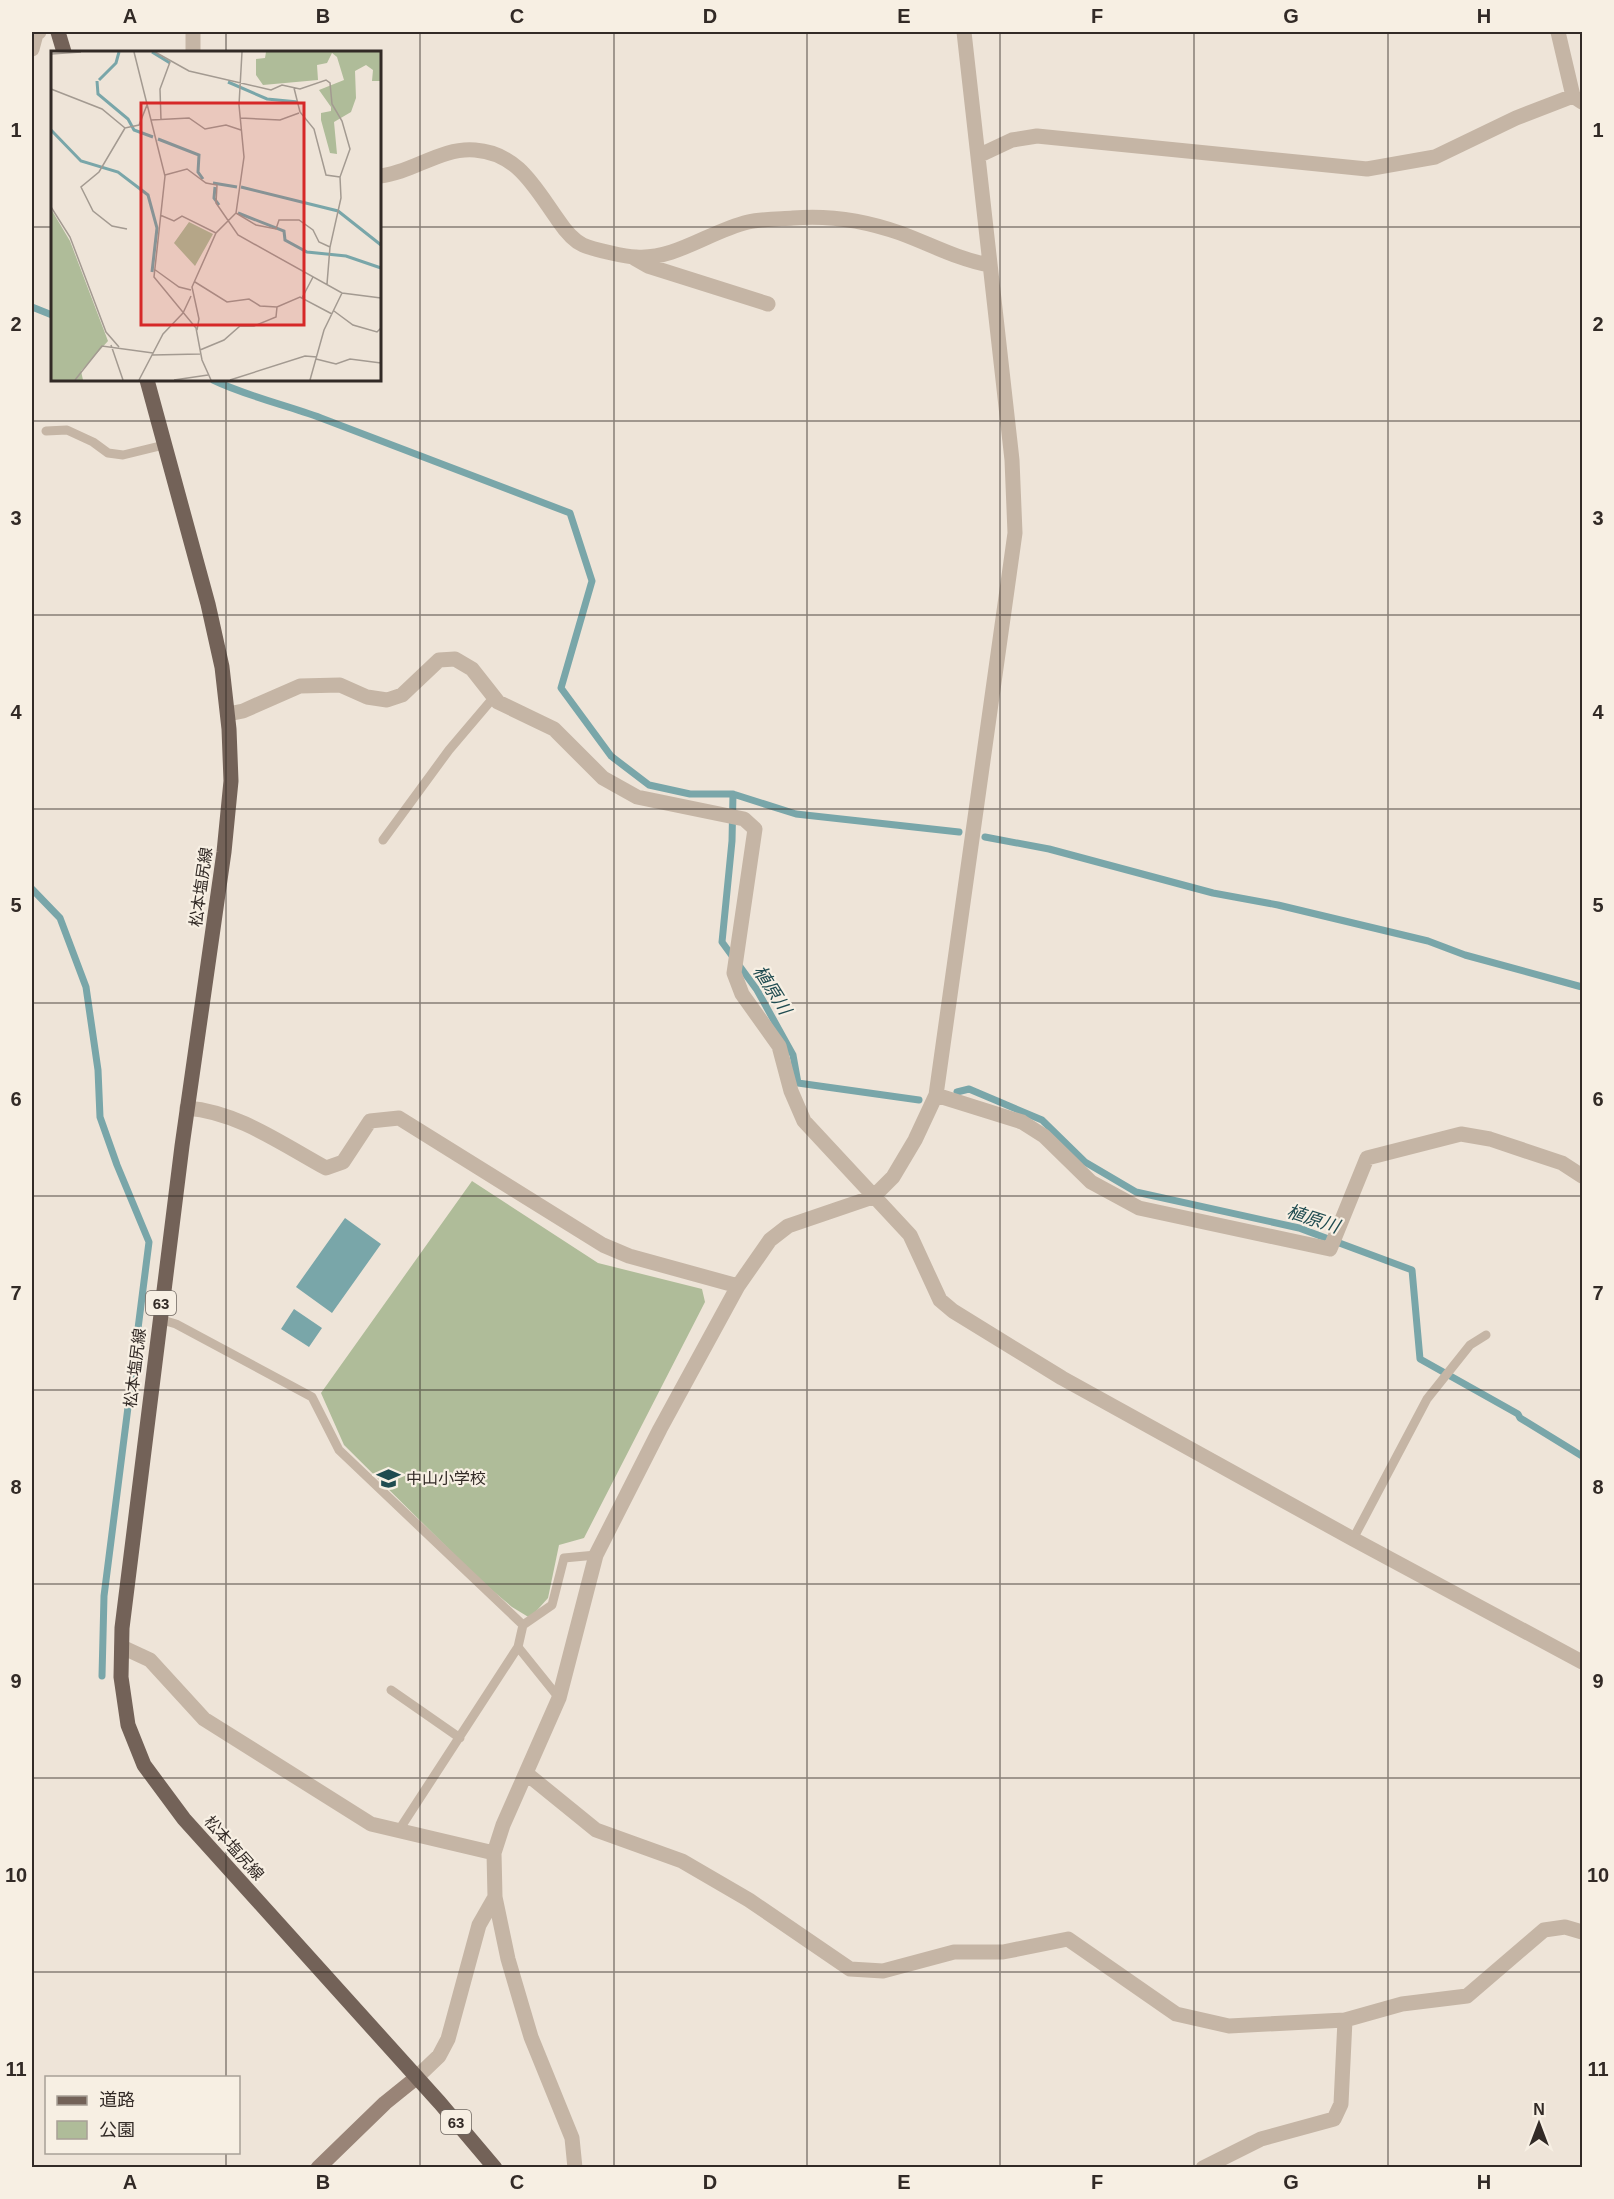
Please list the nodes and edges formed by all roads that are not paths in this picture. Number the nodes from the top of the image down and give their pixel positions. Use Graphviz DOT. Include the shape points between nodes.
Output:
graph roads {
  1 [pos="39,32"];
  2 [pos="58,32"];
  3 [pos="193,32"];
  4 [pos="964,32"];
  5 [pos="1558,32"];
  6 [pos="32,49"];
  7 [pos="63,51"];
  8 [pos="193,51"];
  9 [pos="1579,97"];
  10 [pos="978,156"];
  11 [pos="381,176"];
  12 [pos="632,257"];
  13 [pos="989,265"];
  14 [pos="768,304"];
  15 [pos="147,381"];
  16 [pos="46,431"];
  17 [pos="164,445"];
  18 [pos="494,697"];
  19 [pos="228,714"];
  20 [pos="383,840"];
  21 [pos="936,1095"];
  22 [pos="187,1108"];
  23 [pos="1582,1176"];
  24 [pos="873,1197"];
  25 [pos="738,1286"];
  26 [pos="159,1319"];
  27 [pos="1486,1335"];
  28 [pos="1353,1539"];
  29 [pos="596,1555"];
  30 [pos="523,1625"];
  31 [pos="122,1647"];
  32 [pos="518,1647"];
  33 [pos="1582,1662"];
  34 [pos="391,1690"];
  35 [pos="560,1698"];
  36 [pos="459,1738"];
  37 [pos="527,1774"];
  38 [pos="399,1830"];
  39 [pos="495,1853"];
  40 [pos="495,1897"];
  41 [pos="1582,1932"];
  42 [pos="1344,2020"];
  43 [pos="416,2078"];
  44 [pos="318,2168"];
  45 [pos="495,2168"];
  46 [pos="575,2168"];
  47 [pos="1203,2168"];
  1 -- 6 [label="street"];
  2 -- 7 [label="main road"];
  3 -- 8 [label="street"];
  4 -- 10 [label="street"];
  5 -- 9 [label="street"];
  9 -- 10 [label="street" via="1516,118 1435,157 1367,169 1037,136 1012,140"];
  10 -- 13 [label="street"];
  11 -- 12 [label="street" via="393,175 448,153 474,150 502,156 524,172 567,233 583,245"];
  12 -- 13 [label="street" via="659,256 748,222 840,218 900,233 952,255"];
  12 -- 14 [label="street" via="648,266"];
  13 -- 21 [label="street" via="1012,460 1015,533"];
  15 -- 17 [label="main road, 松本塩尻線 / 63"];
  16 -- 17 [label="lane" via="67,430 108,453 123,455"];
  17 -- 19 [label="main road, 松本塩尻線 / 63" via="208,604"];
  18 -- 19 [label="street" via="472,669 454,659 439,660 402,695 387,700 367,697 340,685 300,686"];
  18 -- 20 [label="lane" via="449,750"];
  18 -- 24 [label="street" via="554,729 603,778 637,797 744,819 755,829 734,973 742,994 779,1046 804,1121"];
  19 -- 22 [label="main road, 松本塩尻線 / 63" via="231,781 224,852"];
  21 -- 23 [label="street" via="1022,1122 1044,1136 1090,1182 1139,1208 1329,1250 1367,1158 1461,1134 1490,1139 1562,1163"];
  21 -- 24 [label="street" via="893,1177"];
  22 -- 25 [label="street" via="242,1122 326,1168 343,1162 370,1121 399,1118 603,1245"];
  22 -- 26 [label="main road, 松本塩尻線 / 63"];
  24 -- 25 [label="street" via="788,1226 770,1240"];
  24 -- 28 [label="street" via="910,1235 940,1300 953,1311 1062,1378"];
  25 -- 29 [label="street"];
  26 -- 30 [label="lane" via="176,1324 312,1397 339,1450"];
  26 -- 31 [label="main road, 松本塩尻線 / 63"];
  27 -- 28 [label="lane" via="1470,1345 1427,1399"];
  28 -- 33 [label="street"];
  29 -- 30 [label="lane" via="564,1558 552,1605"];
  29 -- 35 [label="street"];
  30 -- 32 [label="lane"];
  31 -- 38 [label="street" via="150,1660 204,1719 371,1824"];
  31 -- 43 [label="main road, 松本塩尻線 / 63" via="121,1677 128,1725 144,1765 183,1819"];
  32 -- 35 [label="lane"];
  32 -- 36 [label="lane"];
  34 -- 36 [label="lane"];
  35 -- 37 [label="street"];
  36 -- 38 [label="lane"];
  37 -- 39 [label="street" via="503,1825"];
  37 -- 42 [label="street" via="597,1830 682,1861 749,1900 850,1969 883,1971 954,1952 1003,1952 1068,1939 1176,2014 1229,2026"];
  38 -- 39 [label="street"];
  39 -- 40 [label="street"];
  40 -- 43 [label="street" via="480,1925 448,2039 439,2056"];
  40 -- 46 [label="street" via="531,2037 572,2138"];
  41 -- 42 [label="street" via="1565,1926 1544,1930 1467,1996 1402,2004"];
  42 -- 47 [label="street" via="1341,2104 1334,2119 1261,2139"];
  43 -- 44 [label="main road"];
  43 -- 45 [label="main road, 松本塩尻線 / 63"];
}
